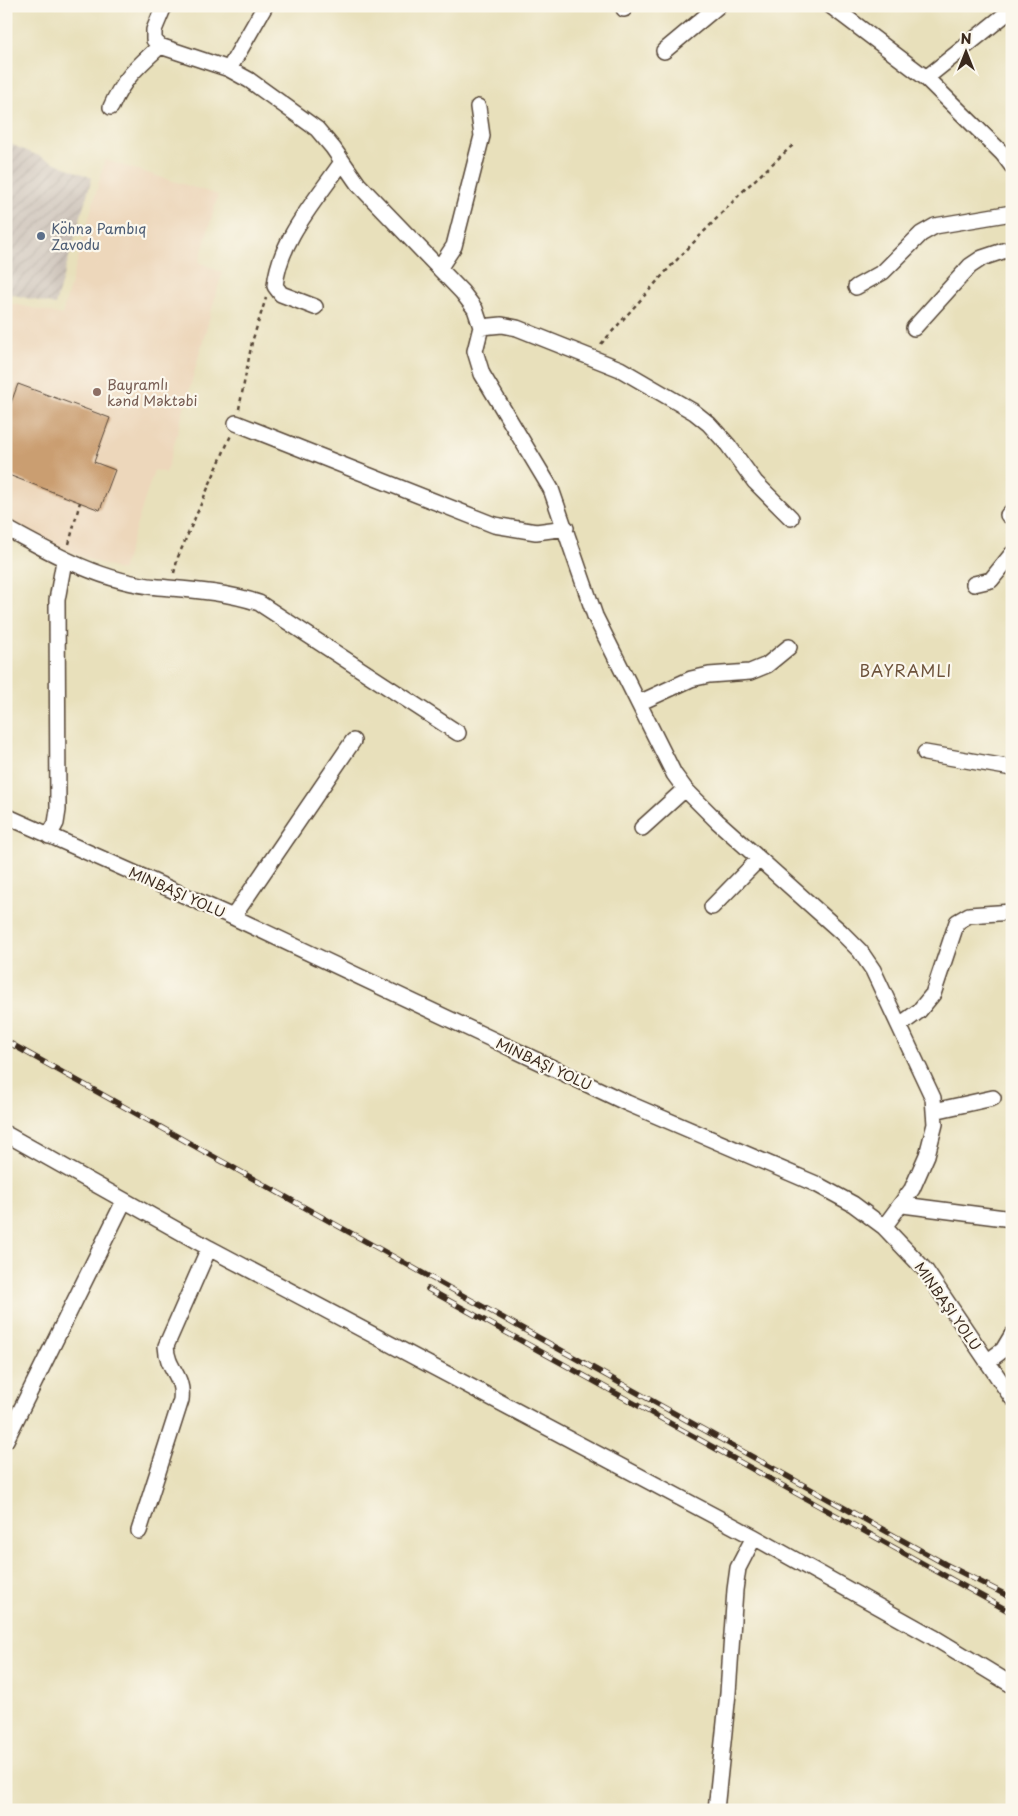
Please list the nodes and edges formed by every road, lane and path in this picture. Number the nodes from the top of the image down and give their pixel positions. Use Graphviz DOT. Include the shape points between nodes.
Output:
graph roads {
  1 [pos="164,6"];
  2 [pos="265,6"];
  3 [pos="718,6"];
  4 [pos="832,6"];
  5 [pos="1012,9"];
  6 [pos="160,46"];
  7 [pos="664,51"];
  8 [pos="229,68"];
  9 [pos="926,78"];
  10 [pos="111,107"];
  11 [pos="478,107"];
  12 [pos="793,145"];
  13 [pos="342,162"];
  14 [pos="1012,166"];
  15 [pos="1012,212"];
  16 [pos="1012,248"];
  17 [pos="440,267"];
  18 [pos="275,286"];
  19 [pos="856,286"];
  20 [pos="315,307"];
  21 [pos="481,328"];
  22 [pos="914,328"];
  23 [pos="593,359"];
  24 [pos="236,423"];
  25 [pos="80,502"];
  26 [pos="791,518"];
  27 [pos="6,528"];
  28 [pos="566,528"];
  29 [pos="1012,554"];
  30 [pos="64,561"];
  31 [pos="974,584"];
  32 [pos="172,587"];
  33 [pos="789,647"];
  34 [pos="639,703"];
  35 [pos="458,733"];
  36 [pos="353,741"];
  37 [pos="925,753"];
  38 [pos="1012,768"];
  39 [pos="685,789"];
  40 [pos="6,816"];
  41 [pos="642,828"];
  42 [pos="49,836"];
  43 [pos="759,859"];
  44 [pos="712,907"];
  45 [pos="1012,912"];
  46 [pos="234,917"];
  47 [pos="900,1025"];
  48 [pos="993,1098"];
  49 [pos="934,1111"];
  50 [pos="6,1134"];
  51 [pos="124,1201"];
  52 [pos="903,1205"];
  53 [pos="1012,1219"];
  54 [pos="884,1227"];
  55 [pos="210,1248"];
  56 [pos="1012,1335"];
  57 [pos="987,1362"];
  58 [pos="1012,1398"];
  59 [pos="6,1440"];
  60 [pos="139,1531"];
  61 [pos="754,1537"];
  62 [pos="1012,1685"];
  63 [pos="716,1810"];
  1 -- 6 [label="street" via="154,30 154,40"];
  2 -- 8 [label="street"];
  3 -- 7 [label="street"];
  4 -- 9 [label="street"];
  5 -- 9 [label="street"];
  6 -- 8 [label="street"];
  6 -- 10 [label="street" via="126,78"];
  8 -- 13 [label="street" via="316,129"];
  9 -- 14 [label="street" via="1004,154"];
  11 -- 17 [label="street" via="482,136 454,246"];
  12 -- 23 [label="path" via="745,189 670,267 602,342"];
  13 -- 17 [label="street" via="377,205"];
  13 -- 18 [label="street" via="294,232 282,256"];
  15 -- 19 [label="street" via="935,226 921,234 883,272"];
  16 -- 22 [label="street" via="982,258 970,266"];
  17 -- 21 [label="street" via="475,310"];
  18 -- 20 [label="street" via="281,294"];
  18 -- 24 [label="path" via="267,295 252,342"];
  21 -- 23 [label="street" via="502,325 517,328"];
  21 -- 28 [label="street" via="476,360 538,464"];
  23 -- 26 [label="street" via="620,369 702,418 728,445 754,482"];
  24 -- 28 [label="street" via="494,525 536,532"];
  24 -- 32 [label="path" via="178,556"];
  25 -- 30 [label="path"];
  27 -- 30 [label="street"];
  28 -- 34 [label="street" via="595,616"];
  29 -- 31 [label="street" via="991,580"];
  30 -- 32 [label="street" via="136,583"];
  30 -- 42 [label="street" via="57,600 58,810"];
  32 -- 35 [label="street" via="238,596 259,603"];
  33 -- 34 [label="street" via="750,672 709,674 691,679"];
  34 -- 39 [label="street" via="666,759"];
  36 -- 46 [label="street"];
  37 -- 38 [label="street"];
  39 -- 41 [label="street"];
  39 -- 43 [label="street"];
  40 -- 42 [label="street"];
  42 -- 46 [label="street"];
  43 -- 44 [label="street"];
  43 -- 47 [label="street" via="860,951"];
  45 -- 47 [label="street" via="969,915 957,922 933,994 919,1011"];
  46 -- 54 [label="street" via="627,1103 816,1184 853,1204"];
  47 -- 49 [label="street" via="928,1085"];
  48 -- 49 [label="street"];
  49 -- 52 [label="street" via="935,1124 927,1155"];
  50 -- 51 [label="street"];
  51 -- 55 [label="street"];
  51 -- 59 [label="street"];
  52 -- 53 [label="street"];
  52 -- 54 [label="street"];
  54 -- 57 [label="street" via="926,1270"];
  55 -- 60 [label="street" via="166,1346 167,1358 182,1386 181,1400"];
  55 -- 61 [label="street"];
  56 -- 57 [label="street" via="1003,1350"];
  57 -- 58 [label="street"];
  61 -- 62 [label="street"];
  61 -- 63 [label="street" via="738,1568"];
}
